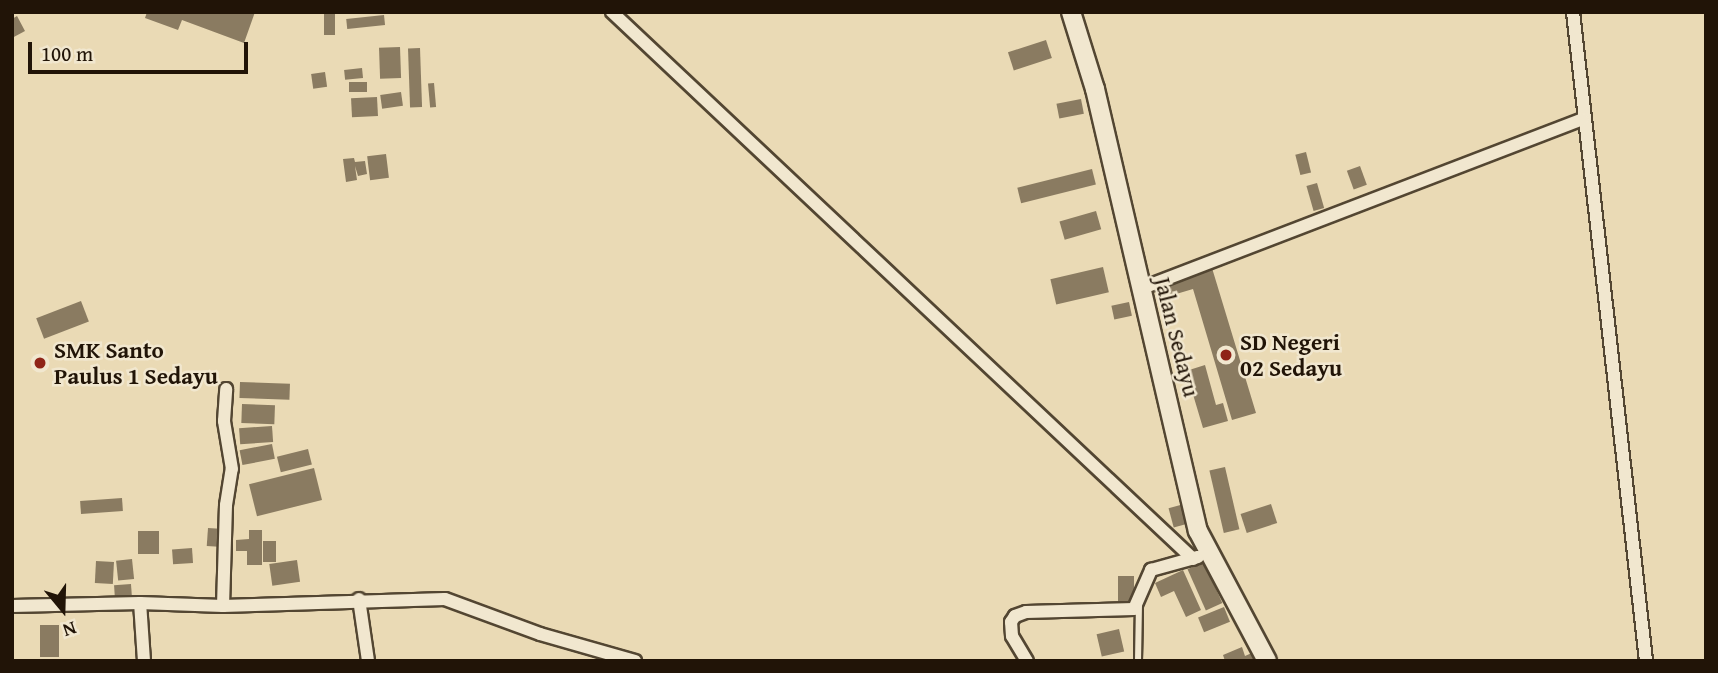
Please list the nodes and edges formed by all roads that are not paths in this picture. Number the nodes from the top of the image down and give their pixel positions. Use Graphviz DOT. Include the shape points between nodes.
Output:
graph roads {
  1 [pos="612,12"];
  2 [pos="1071,12"];
  3 [pos="1573,12"];
  4 [pos="1583,119"];
  5 [pos="1139,289"];
  6 [pos="226,389"];
  7 [pos="1200,556"];
  8 [pos="359,599"];
  9 [pos="140,603"];
  10 [pos="12,606"];
  11 [pos="223,606"];
  12 [pos="1139,606"];
  13 [pos="144,661"];
  14 [pos="368,661"];
  15 [pos="635,661"];
  16 [pos="1027,661"];
  17 [pos="1138,661"];
  18 [pos="1267,661"];
  19 [pos="1646,661"];
  1 -- 7 [label="street"];
  2 -- 5 [label="street, Jalan Sedayu" via="1095,89"];
  3 -- 4 [label="street"];
  4 -- 5 [label="street"];
  4 -- 19 [label="street"];
  5 -- 7 [label="street, Jalan Sedayu" via="1198,531"];
  6 -- 11 [label="street" via="224,421 232,468"];
  7 -- 12 [label="street" via="1151,570"];
  7 -- 18 [label="street, Jalan Sedayu"];
  8 -- 11 [label="street"];
  8 -- 14 [label="street"];
  8 -- 15 [label="street" via="445,599 540,634"];
  9 -- 10 [label="street"];
  9 -- 11 [label="street"];
  9 -- 13 [label="street"];
  12 -- 16 [label="street" via="1026,612 1015,617 1012,636"];
  12 -- 17 [label="lane"];
}
